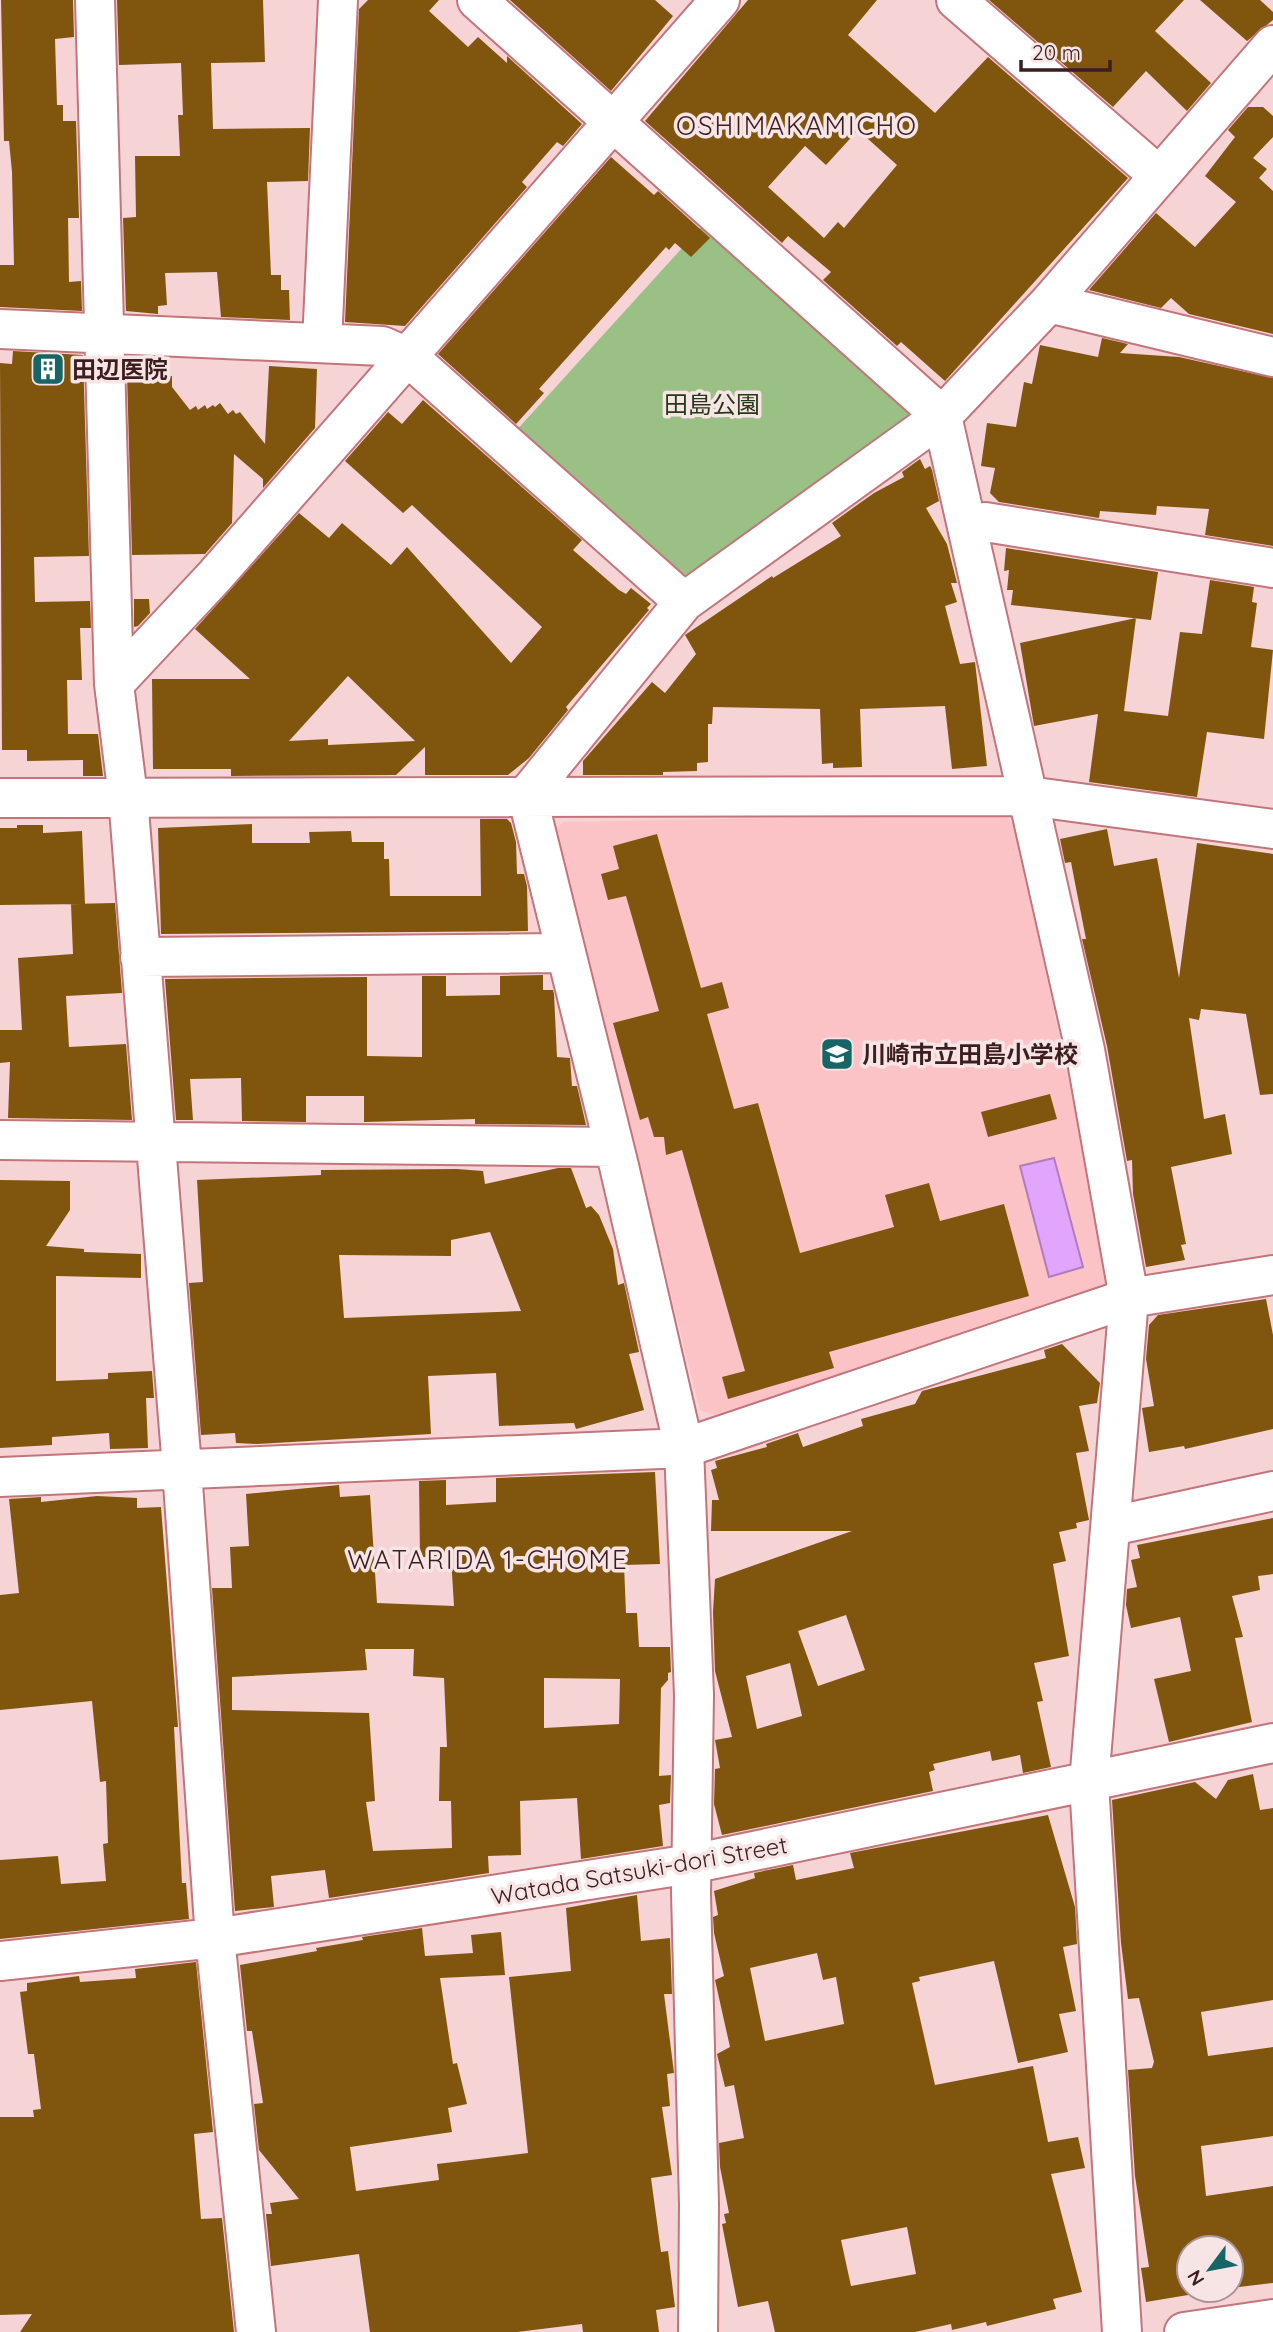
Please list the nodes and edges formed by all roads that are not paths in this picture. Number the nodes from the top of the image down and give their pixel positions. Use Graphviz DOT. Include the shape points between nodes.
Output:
graph roads {
  1 [pos="96,0"];
  2 [pos="338,0"];
  3 [pos="477,0"];
  4 [pos="720,0"];
  5 [pos="956,0"];
  6 [pos="1273,45"];
  7 [pos="612,122"];
  8 [pos="1158,175"];
  9 [pos="1049,303"];
  10 [pos="0,328"];
  11 [pos="105,332"];
  12 [pos="322,343"];
  13 [pos="405,356"];
  14 [pos="1273,357"];
  15 [pos="942,416"];
  16 [pos="967,525"];
  17 [pos="1273,568"];
  18 [pos="684,602"];
  19 [pos="114,684"];
  20 [pos="527,795"];
  21 [pos="1028,796"];
  22 [pos="0,797"];
  23 [pos="128,797"];
  24 [pos="1273,829"];
  25 [pos="566,953"];
  26 [pos="140,957"];
  27 [pos="0,1140"];
  28 [pos="154,1141"];
  29 [pos="614,1147"];
  30 [pos="1273,1275"];
  31 [pos="1129,1298"];
  32 [pos="684,1448"];
  33 [pos="182,1470"];
  34 [pos="0,1477"];
  35 [pos="1273,1491"];
  36 [pos="1112,1526"];
  37 [pos="1273,1743"];
  38 [pos="1089,1783"];
  39 [pos="691,1864"];
  40 [pos="215,1938"];
  41 [pos="0,1961"];
  42 [pos="1273,2319"];
  43 [pos="257,2332"];
  44 [pos="698,2332"];
  45 [pos="1122,2332"];
  46 [pos="1184,2332"];
  1 -- 11 [label="street"];
  2 -- 12 [label="street"];
  3 -- 7 [label="street"];
  4 -- 7 [label="street"];
  5 -- 8 [label="street"];
  6 -- 8 [label="street"];
  7 -- 13 [label="street"];
  7 -- 15 [label="street"];
  8 -- 9 [label="street"];
  9 -- 14 [label="street"];
  9 -- 15 [label="street"];
  10 -- 11 [label="street"];
  11 -- 12 [label="street"];
  11 -- 19 [label="street"];
  12 -- 13 [label="street" via="382,346"];
  13 -- 18 [label="street"];
  13 -- 19 [label="street" via="214,577"];
  15 -- 16 [label="street"];
  15 -- 18 [label="street"];
  16 -- 17 [label="street" via="985,522"];
  16 -- 21 [label="street"];
  18 -- 20 [label="street"];
  19 -- 23 [label="street"];
  20 -- 21 [label="street"];
  20 -- 23 [label="street"];
  20 -- 25 [label="street"];
  21 -- 24 [label="street"];
  21 -- 31 [label="street" via="1085,1050"];
  22 -- 23 [label="street"];
  23 -- 26 [label="street"];
  25 -- 26 [label="street"];
  25 -- 29 [label="street"];
  26 -- 28 [label="street"];
  27 -- 28 [label="street"];
  28 -- 29 [label="street"];
  28 -- 33 [label="street"];
  29 -- 32 [label="street"];
  30 -- 31 [label="street"];
  31 -- 32 [label="street"];
  31 -- 36 [label="street"];
  32 -- 33 [label="street"];
  32 -- 39 [label="street" via="694,1695"];
  33 -- 34 [label="street"];
  33 -- 40 [label="street"];
  35 -- 36 [label="street"];
  36 -- 38 [label="street"];
  37 -- 38 [label="street, Watada Satsuki-dori Street"];
  38 -- 39 [label="street, Watada Satsuki-dori Street"];
  38 -- 45 [label="street"];
  39 -- 40 [label="street, Watada Satsuki-dori Street"];
  39 -- 44 [label="street"];
  40 -- 41 [label="street, Watada Satsuki-dori Street"];
  40 -- 43 [label="street"];
  42 -- 46 [label="street"];
}
